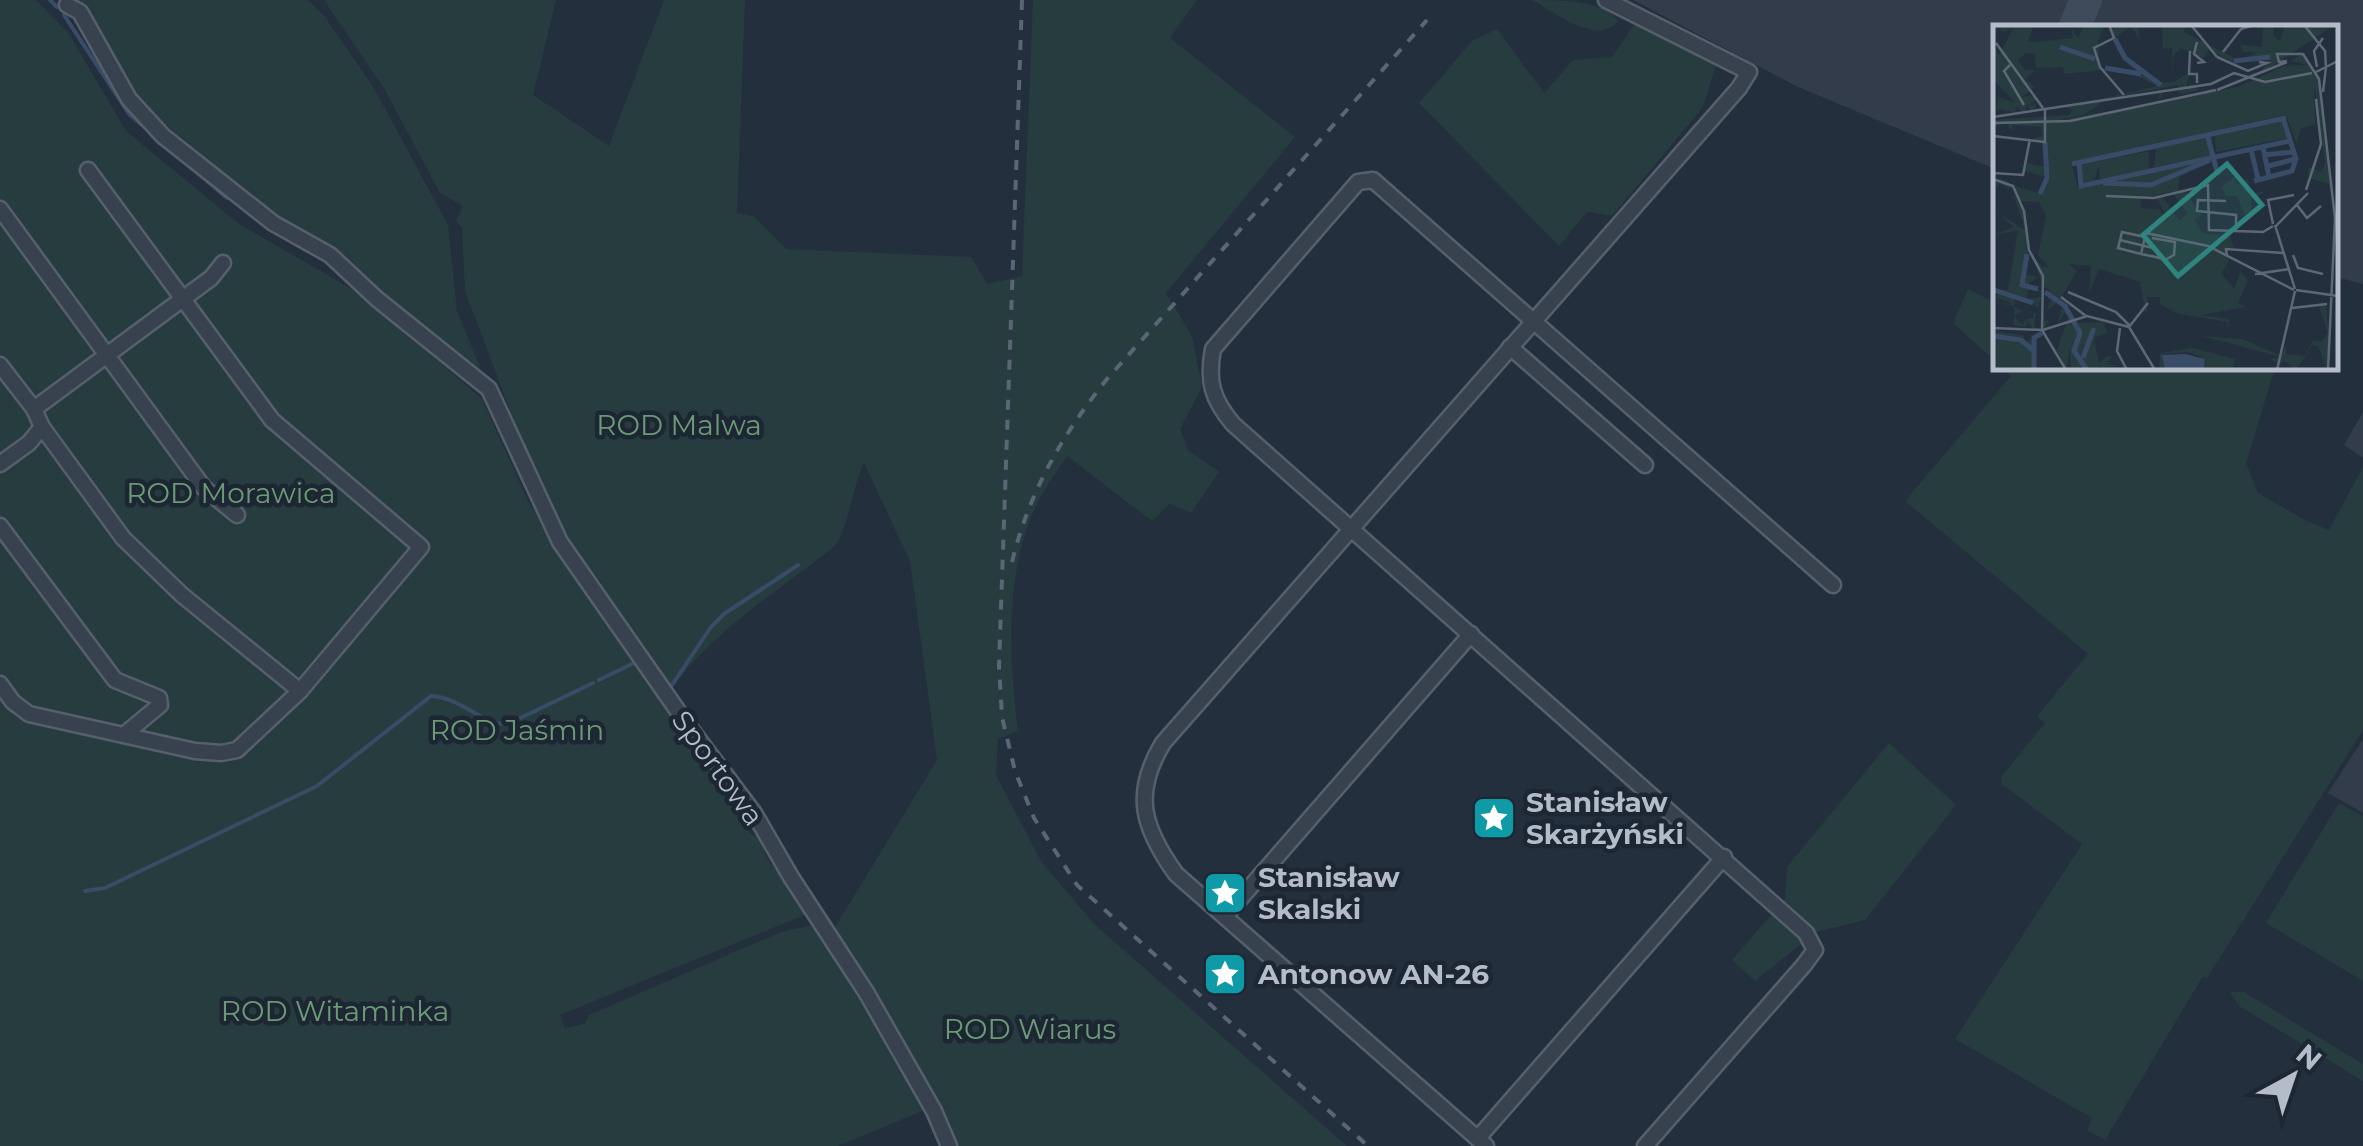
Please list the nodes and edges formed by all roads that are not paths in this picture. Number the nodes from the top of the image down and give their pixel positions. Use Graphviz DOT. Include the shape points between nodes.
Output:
graph roads {
  1 [pos="1606,0"];
  2 [pos="67,6"];
  3 [pos="88,170"];
  4 [pos="0,208"];
  5 [pos="224,264"];
  6 [pos="183,298"];
  7 [pos="1532,321"];
  8 [pos="1510,347"];
  9 [pos="108,354"];
  10 [pos="0,365"];
  11 [pos="34,409"];
  12 [pos="42,427"];
  13 [pos="0,464"];
  14 [pos="1645,465"];
  15 [pos="237,515"];
  16 [pos="0,526"];
  17 [pos="1351,528"];
  18 [pos="1833,585"];
  19 [pos="1472,634"];
  20 [pos="0,684"];
  21 [pos="300,691"];
  22 [pos="125,734"];
  23 [pos="1724,858"];
  24 [pos="1225,916"];
  25 [pos="1482,1142"];
  26 [pos="949,1146"];
  27 [pos="1645,1146"];
  1 -- 7 [label="street" via="1749,72"];
  2 -- 26 [label="street, Sportowa" via="80,12 129,99 162,136 272,222 330,255 490,390 560,542 754,813 866,992"];
  3 -- 6 [label="street"];
  4 -- 9 [label="street"];
  5 -- 6 [label="street"];
  6 -- 9 [label="street"];
  6 -- 21 [label="street" via="272,420 421,547"];
  7 -- 8 [label="street"];
  7 -- 17 [label="street" via="1373,180 1358,182 1242,314 1213,349 1216,404"];
  7 -- 18 [label="street"];
  8 -- 14 [label="street"];
  8 -- 17 [label="street"];
  9 -- 11 [label="street"];
  9 -- 15 [label="street" via="204,488"];
  10 -- 11 [label="street"];
  11 -- 12 [label="street"];
  12 -- 13 [label="street"];
  12 -- 21 [label="street" via="122,538"];
  16 -- 22 [label="street" via="115,680 160,698"];
  17 -- 19 [label="street"];
  17 -- 24 [label="street" via="1163,743 1149,770 1144,805 1150,833 1176,874"];
  19 -- 23 [label="street"];
  19 -- 24 [label="street"];
  20 -- 22 [label="street" via="29,714"];
  21 -- 22 [label="street" via="237,750 195,751"];
  23 -- 25 [label="street"];
  23 -- 27 [label="street" via="1806,933 1815,950"];
  24 -- 25 [label="street"];
}
